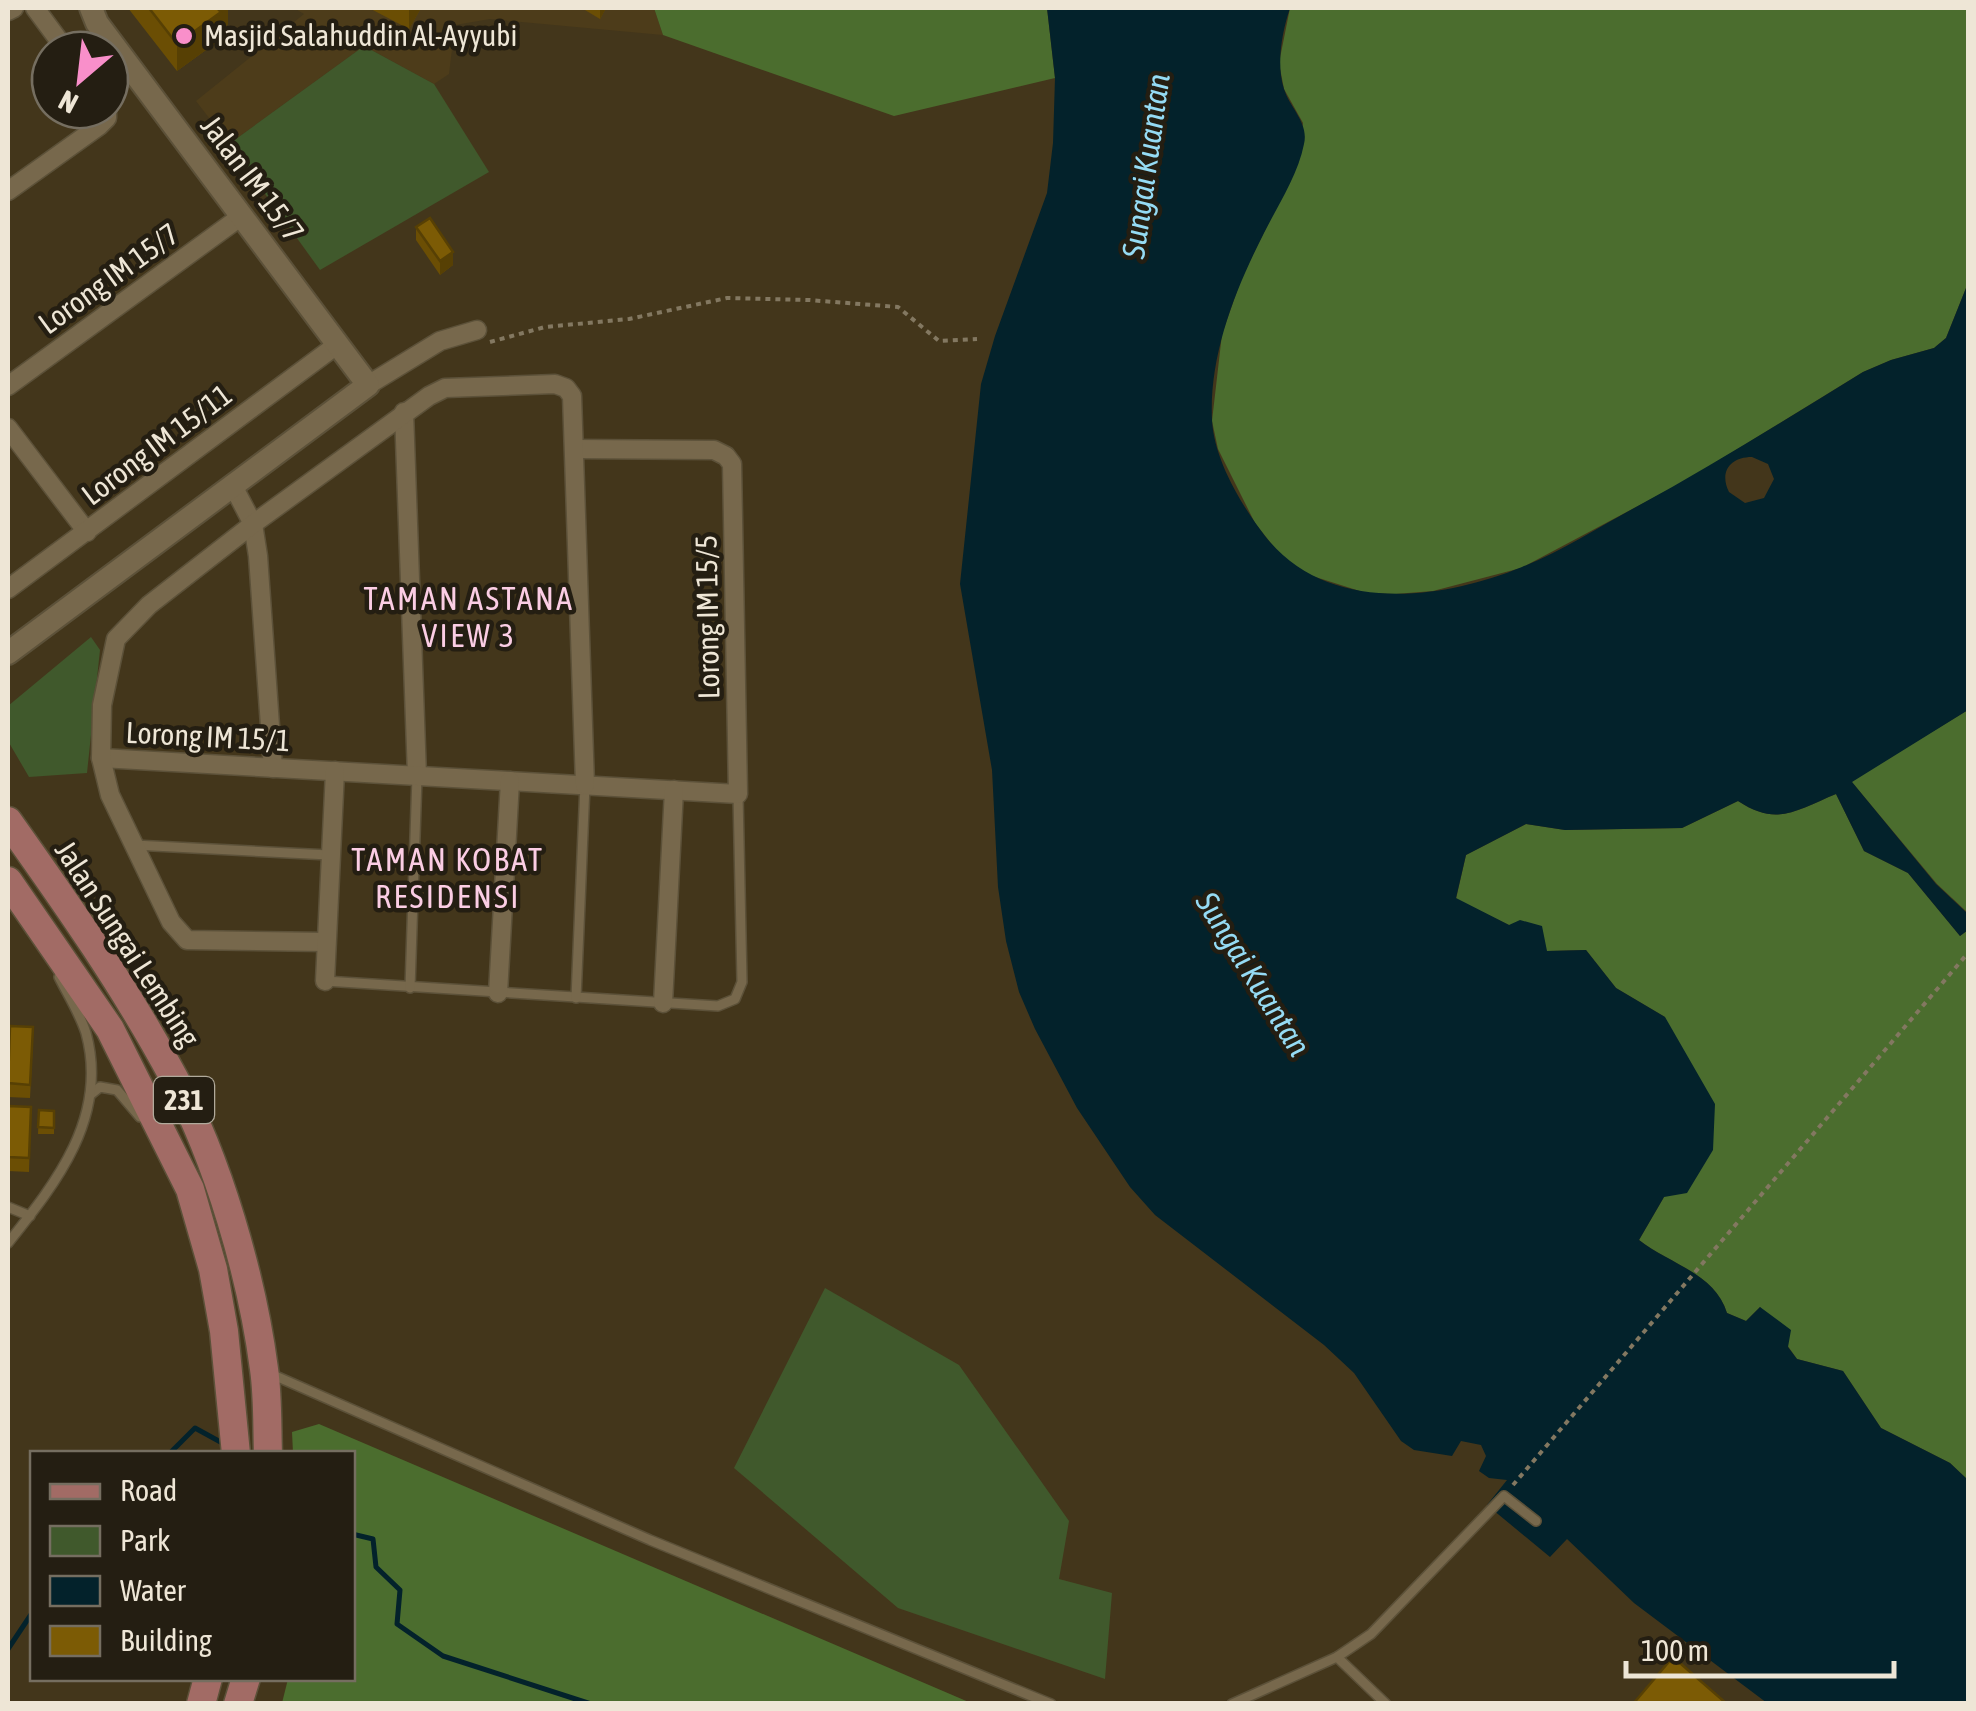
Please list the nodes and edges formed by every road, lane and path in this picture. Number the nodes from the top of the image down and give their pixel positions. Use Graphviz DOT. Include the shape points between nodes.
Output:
graph roads {
  1 [pos="35,8"];
  2 [pos="91,8"];
  3 [pos="51,30"];
  4 [pos="88,130"];
  5 [pos="8,192"];
  6 [pos="243,215"];
  7 [pos="477,330"];
  8 [pos="976,340"];
  9 [pos="338,344"];
  10 [pos="368,385"];
  11 [pos="8,386"];
  12 [pos="404,412"];
  13 [pos="8,428"];
  14 [pos="574,449"];
  15 [pos="232,484"];
  16 [pos="253,524"];
  17 [pos="87,532"];
  18 [pos="8,589"];
  19 [pos="8,653"];
  20 [pos="101,758"];
  21 [pos="273,768"];
  22 [pos="334,771"];
  23 [pos="417,776"];
  24 [pos="510,781"];
  25 [pos="586,786"];
  26 [pos="674,790"];
  27 [pos="738,794"];
  28 [pos="8,821"];
  29 [pos="134,846"];
  30 [pos="330,855"];
  31 [pos="14,889"];
  32 [pos="326,942"];
  33 [pos="1968,953"];
  34 [pos="325,982"];
  35 [pos="410,988"];
  36 [pos="498,993"];
  37 [pos="576,998"];
  38 [pos="663,1003"];
  39 [pos="90,1094"];
  40 [pos="169,1148"];
  41 [pos="8,1207"];
  42 [pos="30,1216"];
  43 [pos="8,1244"];
  44 [pos="264,1370"];
  45 [pos="236,1451"];
  46 [pos="268,1451"];
  47 [pos="1511,1487"];
  48 [pos="1536,1520"];
  49 [pos="1337,1657"];
  50 [pos="1233,1703"];
  51 [pos="1051,1704"];
  52 [pos="1386,1704"];
  1 -- 3 [label="street"];
  2 -- 6 [label="street, Jalan IM 15/7"];
  4 -- 5 [label="street"];
  6 -- 9 [label="street, Jalan IM 15/7"];
  6 -- 11 [label="street, Lorong IM 15/7"];
  7 -- 8 [label="path" via="491,342 726,298 776,299 898,307 939,342"];
  7 -- 10 [label="street" via="440,342"];
  9 -- 10 [label="street, Jalan IM 15/7"];
  9 -- 17 [label="street, Lorong IM 15/11"];
  10 -- 15 [label="street"];
  12 -- 14 [label="street, Lorong IM 15/1" via="445,388 555,384 572,396"];
  12 -- 16 [label="street, Lorong IM 15/1"];
  12 -- 23 [label="street"];
  13 -- 17 [label="street"];
  14 -- 25 [label="street"];
  14 -- 27 [label="street, Lorong IM 15/5" via="714,450 734,470"];
  15 -- 16 [label="street"];
  15 -- 19 [label="street"];
  16 -- 20 [label="street, Lorong IM 15/1" via="116,639 102,705"];
  16 -- 21 [label="street"];
  17 -- 18 [label="street, Lorong IM 15/11"];
  20 -- 21 [label="street, Lorong IM 15/1"];
  20 -- 29 [label="street"];
  21 -- 22 [label="street, Lorong IM 15/1"];
  22 -- 23 [label="street, Lorong IM 15/1"];
  22 -- 30 [label="street"];
  23 -- 24 [label="street, Lorong IM 15/1"];
  23 -- 35 [label="lane"];
  24 -- 25 [label="street, Lorong IM 15/1"];
  24 -- 36 [label="street"];
  25 -- 26 [label="street, Lorong IM 15/1"];
  25 -- 37 [label="lane"];
  26 -- 27 [label="street, Lorong IM 15/1"];
  26 -- 38 [label="street"];
  27 -- 38 [label="lane" via="742,982 735,998 718,1006"];
  28 -- 44 [label="main road, Jalan Sungai Lembing / 231" via="108,966 175,1080 232,1228"];
  29 -- 30 [label="lane"];
  29 -- 32 [label="street" via="171,922 187,940"];
  30 -- 32 [label="street"];
  31 -- 39 [label="lane" via="85,1029"];
  31 -- 40 [label="main road, Jalan Sungai Lembing / 231" via="110,1029"];
  32 -- 34 [label="street"];
  33 -- 47 [label="path"];
  34 -- 35 [label="lane"];
  35 -- 36 [label="lane"];
  36 -- 37 [label="lane"];
  37 -- 38 [label="lane"];
  39 -- 40 [label="lane" via="100,1087 117,1090"];
  39 -- 42 [label="lane" via="68,1164"];
  40 -- 45 [label="main road, Jalan Sungai Lembing / 231" via="190,1188 213,1269"];
  41 -- 42 [label="lane"];
  42 -- 43 [label="lane"];
  44 -- 46 [label="main road, Jalan Sungai Lembing / 231"];
  44 -- 51 [label="lane" via="650,1540"];
  48 -- 49 [label="lane" via="1504,1496 1371,1634"];
  49 -- 50 [label="lane"];
  49 -- 52 [label="lane"];
}
